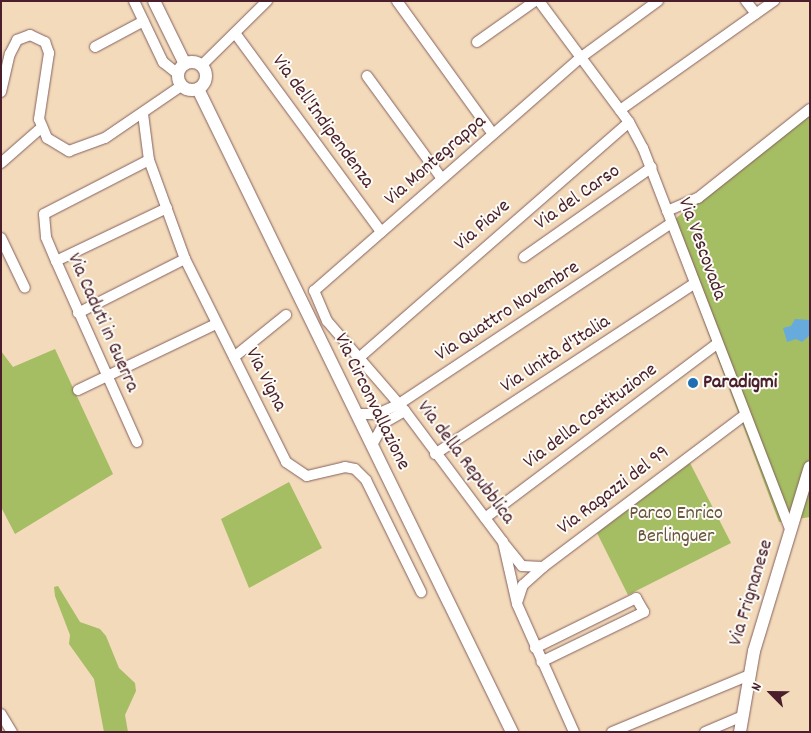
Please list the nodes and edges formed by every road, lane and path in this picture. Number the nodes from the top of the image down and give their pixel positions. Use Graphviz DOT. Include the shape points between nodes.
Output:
graph roads {
  1 [pos="134,1"];
  2 [pos="154,1"];
  3 [pos="267,1"];
  4 [pos="397,1"];
  5 [pos="535,1"];
  6 [pos="539,1"];
  7 [pos="658,1"];
  8 [pos="746,1"];
  9 [pos="774,1"];
  10 [pos="756,14"];
  11 [pos="144,21"];
  12 [pos="235,33"];
  13 [pos="477,42"];
  14 [pos="95,47"];
  15 [pos="580,58"];
  16 [pos="201,66"];
  17 [pos="181,75"];
  18 [pos="367,76"];
  19 [pos="198,89"];
  20 [pos="1,92"];
  21 [pos="810,109"];
  22 [pos="620,110"];
  23 [pos="143,114"];
  24 [pos="629,122"];
  25 [pos="42,127"];
  26 [pos="493,134"];
  27 [pos="149,160"];
  28 [pos="1,163"];
  29 [pos="652,167"];
  30 [pos="442,179"];
  31 [pos="167,208"];
  32 [pos="667,211"];
  33 [pos="671,223"];
  34 [pos="381,232"];
  35 [pos="1,238"];
  36 [pos="524,257"];
  37 [pos="185,259"];
  38 [pos="56,261"];
  39 [pos="694,284"];
  40 [pos="25,288"];
  41 [pos="314,291"];
  42 [pos="78,313"];
  43 [pos="286,315"];
  44 [pos="216,324"];
  45 [pos="718,343"];
  46 [pos="360,356"];
  47 [pos="234,357"];
  48 [pos="107,377"];
  49 [pos="78,390"];
  50 [pos="402,407"];
  51 [pos="356,414"];
  52 [pos="745,415"];
  53 [pos="137,442"];
  54 [pos="372,445"];
  55 [pos="435,454"];
  56 [pos="810,467"];
  57 [pos="484,518"];
  58 [pos="791,530"];
  59 [pos="503,542"];
  60 [pos="543,567"];
  61 [pos="421,592"];
  62 [pos="517,604"];
  63 [pos="535,648"];
  64 [pos="541,662"];
  65 [pos="747,676"];
  66 [pos="1,714"];
  67 [pos="741,717"];
  68 [pos="12,732"];
  69 [pos="512,732"];
  70 [pos="574,732"];
  71 [pos="612,732"];
  72 [pos="706,732"];
  73 [pos="740,732"];
  1 -- 11 [label="street"];
  2 -- 17 [label="main road"];
  3 -- 12 [label="street"];
  4 -- 26 [label="street"];
  5 -- 13 [label="street"];
  6 -- 15 [label="street, Via Vescovada"];
  7 -- 15 [label="street, Via Montegrappa"];
  8 -- 10 [label="street"];
  9 -- 10 [label="street"];
  10 -- 22 [label="street"];
  11 -- 14 [label="street"];
  11 -- 17 [label="street" via="163,62"];
  12 -- 16 [label="street"];
  12 -- 34 [label="street, Via dell'Indipendenza"];
  15 -- 22 [label="street, Via Vescovada"];
  15 -- 26 [label="street, Via Montegrappa"];
  16 -- 17 [label="main road"];
  16 -- 19 [label="main road" via="206,78"];
  17 -- 19 [label="main road" via="189,90"];
  17 -- 23 [label="street"];
  18 -- 30 [label="street"];
  19 -- 51 [label="main road, Via Circonvallazione"];
  20 -- 25 [label="street" via="10,54 17,40 30,35 45,42 49,53 39,110"];
  21 -- 32 [label="street" via="698,198"];
  22 -- 24 [label="street, Via Vescovada"];
  23 -- 25 [label="street" via="78,151 54,145"];
  23 -- 27 [label="street, Via Vigna"];
  24 -- 29 [label="street, Via Vescovada"];
  24 -- 46 [label="street, Via Piave"];
  25 -- 28 [label="street"];
  26 -- 30 [label="street, Via Montegrappa"];
  27 -- 31 [label="street, Via Vigna"];
  27 -- 38 [label="street, Via Caduti in Guerra" via="44,214 46,237"];
  29 -- 32 [label="street, Via Vescovada"];
  29 -- 36 [label="street, Via del Carso"];
  30 -- 34 [label="street, Via Montegrappa"];
  31 -- 37 [label="street, Via Vigna"];
  31 -- 38 [label="street"];
  32 -- 33 [label="street, Via Vescovada"];
  33 -- 39 [label="street, Via Vescovada"];
  33 -- 50 [label="street, Via Quattro Novembre"];
  34 -- 41 [label="street, Via Montegrappa"];
  35 -- 40 [label="street"];
  37 -- 42 [label="street"];
  37 -- 44 [label="street, Via Vigna"];
  38 -- 42 [label="street, Via Caduti in Guerra"];
  39 -- 45 [label="street, Via Vescovada"];
  39 -- 55 [label="street, Via Unità d'Italia"];
  41 -- 46 [label="street, Via della Repubblica" via="327,321"];
  42 -- 48 [label="street, Via Caduti in Guerra"];
  43 -- 47 [label="street"];
  44 -- 47 [label="street, Via Vigna"];
  44 -- 48 [label="street"];
  45 -- 52 [label="street, Via Vescovada"];
  45 -- 57 [label="street, Via della Costituzione"];
  46 -- 50 [label="street, Via della Repubblica"];
  47 -- 61 [label="street, Via Vigna" via="286,462 307,476 345,467 355,470 366,480"];
  48 -- 49 [label="street"];
  48 -- 53 [label="street, Via Caduti in Guerra"];
  50 -- 51 [label="street, Via Quattro Novembre" via="377,414"];
  50 -- 54 [label="street" via="384,423"];
  50 -- 55 [label="street, Via della Repubblica"];
  51 -- 54 [label="main road, Via Circonvallazione"];
  52 -- 58 [label="street, Via Vescovada"];
  52 -- 60 [label="street, Via Ragazzi del 99"];
  54 -- 69 [label="main road, Via Circonvallazione"];
  55 -- 57 [label="street, Via della Repubblica"];
  56 -- 58 [label="main road, Via Frignanese"];
  57 -- 59 [label="street, Via della Repubblica"];
  58 -- 65 [label="main road, Via Frignanese"];
  59 -- 60 [label="street" via="522,566"];
  59 -- 62 [label="street, Via della Repubblica"];
  60 -- 62 [label="street, Via Ragazzi del 99" via="523,585"];
  62 -- 63 [label="street, Via della Repubblica"];
  63 -- 64 [label="street, Via della Repubblica"];
  63 -- 64 [label="street" via="636,598 644,612"];
  64 -- 70 [label="street, Via della Repubblica"];
  65 -- 67 [label="main road, Via Frignanese"];
  65 -- 71 [label="street"];
  66 -- 68 [label="street"];
  67 -- 72 [label="street"];
  67 -- 73 [label="main road, Via Frignanese"];
}
